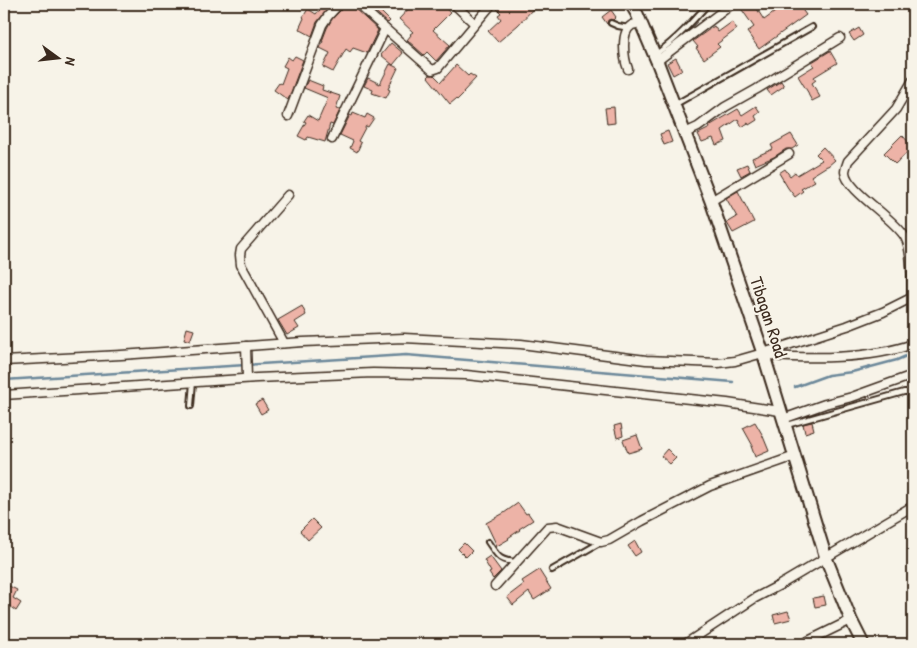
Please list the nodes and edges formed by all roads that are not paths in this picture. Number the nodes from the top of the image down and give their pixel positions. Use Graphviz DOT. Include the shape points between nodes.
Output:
graph roads {
  1 [pos="338,4"];
  2 [pos="358,4"];
  3 [pos="454,4"];
  4 [pos="492,4"];
  5 [pos="631,4"];
  6 [pos="708,4"];
  7 [pos="732,4"];
  8 [pos="641,23"];
  9 [pos="475,24"];
  10 [pos="611,24"];
  11 [pos="812,27"];
  12 [pos="629,28"];
  13 [pos="385,29"];
  14 [pos="840,38"];
  15 [pos="656,58"];
  16 [pos="628,69"];
  17 [pos="913,80"];
  18 [pos="674,105"];
  19 [pos="288,116"];
  20 [pos="685,133"];
  21 [pos="332,139"];
  22 [pos="789,154"];
  23 [pos="288,195"];
  24 [pos="711,201"];
  25 [pos="913,298"];
  26 [pos="284,343"];
  27 [pos="913,344"];
  28 [pos="246,348"];
  29 [pos="764,355"];
  30 [pos="4,361"];
  31 [pos="913,375"];
  32 [pos="247,376"];
  33 [pos="194,382"];
  34 [pos="913,394"];
  35 [pos="4,395"];
  36 [pos="191,406"];
  37 [pos="782,418"];
  38 [pos="795,456"];
  39 [pos="913,506"];
  40 [pos="488,542"];
  41 [pos="601,542"];
  42 [pos="826,558"];
  43 [pos="517,562"];
  44 [pos="552,570"];
  45 [pos="495,586"];
  46 [pos="851,620"];
  47 [pos="808,641"];
  48 [pos="685,644"];
  49 [pos="863,644"];
  1 -- 19 [label="street" via="322,25"];
  2 -- 13 [label="street"];
  3 -- 9 [label="street"];
  4 -- 9 [label="street"];
  5 -- 8 [label="main road, Tibagan Road"];
  6 -- 15 [label="lane"];
  7 -- 15 [label="street"];
  8 -- 12 [label="street"];
  8 -- 15 [label="main road, Tibagan Road"];
  9 -- 13 [label="street" via="434,70"];
  10 -- 12 [label="lane"];
  11 -- 18 [label="lane"];
  12 -- 16 [label="street" via="623,48"];
  13 -- 21 [label="street" via="349,112"];
  14 -- 20 [label="street"];
  15 -- 18 [label="main road, Tibagan Road"];
  17 -- 25 [label="street" via="896,109 848,161 845,172 847,180 858,192 894,222 906,238"];
  18 -- 20 [label="main road, Tibagan Road"];
  20 -- 24 [label="main road, Tibagan Road"];
  22 -- 24 [label="street"];
  23 -- 26 [label="street" via="241,249 240,255 241,265"];
  24 -- 29 [label="main road, Tibagan Road"];
  25 -- 29 [label="street"];
  26 -- 28 [label="street"];
  26 -- 29 [label="street" via="404,338 521,344 646,360 718,364"];
  27 -- 29 [label="street" via="886,351 834,357"];
  28 -- 30 [label="street"];
  28 -- 32 [label="street"];
  29 -- 37 [label="main road, Tibagan Road"];
  31 -- 37 [label="street"];
  32 -- 33 [label="street"];
  32 -- 37 [label="street" via="466,375 728,403"];
  33 -- 35 [label="street"];
  33 -- 36 [label="lane"];
  34 -- 37 [label="lane" via="904,392"];
  37 -- 38 [label="main road, Tibagan Road"];
  38 -- 41 [label="street" via="710,486"];
  38 -- 42 [label="main road, Tibagan Road"];
  39 -- 42 [label="street"];
  40 -- 43 [label="lane" via="503,560"];
  41 -- 43 [label="street" via="557,526 548,527"];
  41 -- 44 [label="lane"];
  42 -- 46 [label="main road, Tibagan Road"];
  42 -- 48 [label="street" via="755,598"];
  43 -- 45 [label="street"];
  46 -- 47 [label="street"];
  46 -- 49 [label="main road, Tibagan Road"];
}
